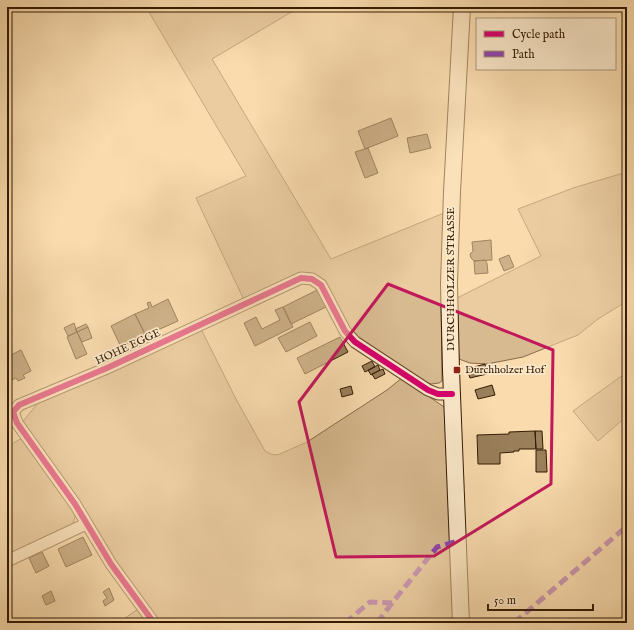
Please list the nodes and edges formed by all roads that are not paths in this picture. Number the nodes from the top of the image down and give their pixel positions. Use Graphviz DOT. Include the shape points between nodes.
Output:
graph roads {
  1 [pos="462,7"];
  2 [pos="452,394"];
  3 [pos="86,524"];
  4 [pos="7,561"];
  5 [pos="154,623"];
  6 [pos="461,623"];
  1 -- 2 [label="main road, DURCHHOLZER STRASSE" via="449,250"];
  2 -- 3 [label="street, HOHE EGGE" via="438,394 428,390 355,342 345,332 321,285 312,279 301,278 16,408 13,412 17,423 75,504"];
  2 -- 6 [label="main road, DURCHHOLZER STRASSE"];
  3 -- 4 [label="street"];
  3 -- 5 [label="street, HOHE EGGE" via="111,564"];
}
